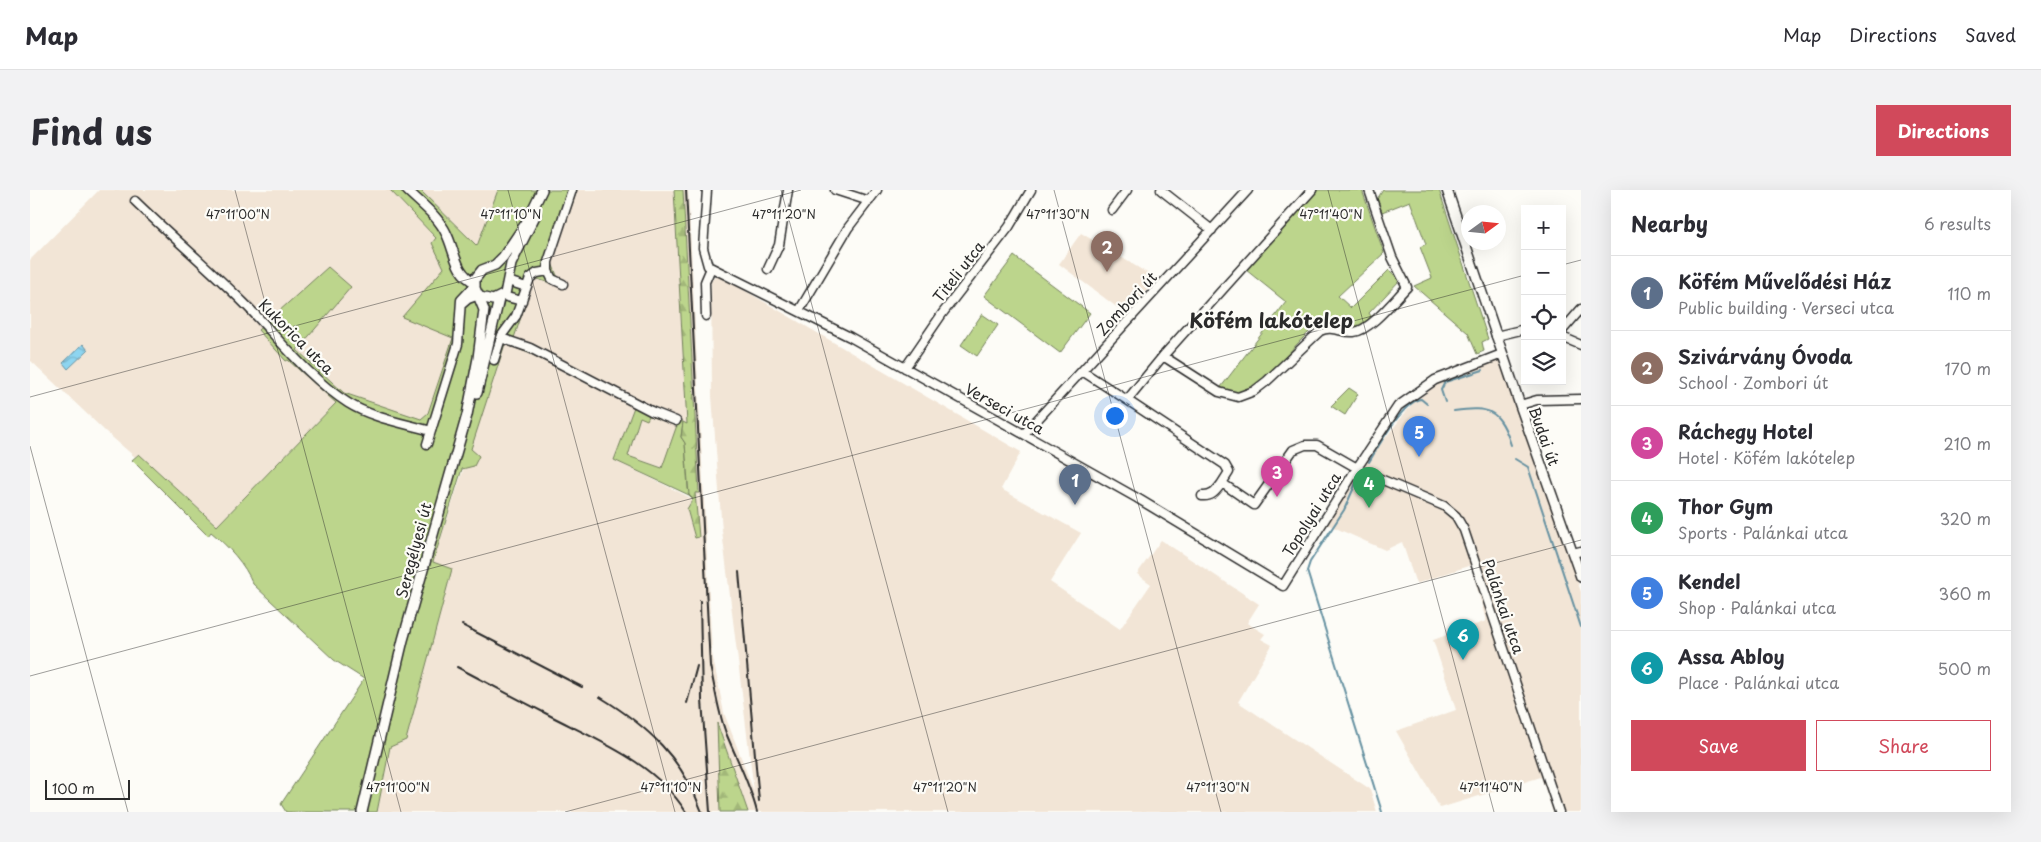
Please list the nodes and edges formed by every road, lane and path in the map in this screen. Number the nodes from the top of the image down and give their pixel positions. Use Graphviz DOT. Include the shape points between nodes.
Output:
graph roads {
  1 [pos="406,190"];
  2 [pos="542,190"];
  3 [pos="572,190"];
  4 [pos="707,190"];
  5 [pos="788,190"];
  6 [pos="835,190"];
  7 [pos="877,190"];
  8 [pos="1031,190"];
  9 [pos="1127,190"];
  10 [pos="1161,190"];
  11 [pos="1248,190"];
  12 [pos="1312,190"];
  13 [pos="1369,190"];
  14 [pos="1448,190"];
  15 [pos="136,201"];
  16 [pos="868,201"];
  17 [pos="1112,210"];
  18 [pos="1212,230"];
  19 [pos="458,261"];
  20 [pos="492,267"];
  21 [pos="709,267"];
  22 [pos="768,269"];
  23 [pos="548,271"];
  24 [pos="479,272"];
  25 [pos="508,279"];
  26 [pos="475,283"];
  27 [pos="564,284"];
  28 [pos="526,287"];
  29 [pos="480,296"];
  30 [pos="501,297"];
  31 [pos="522,301"];
  32 [pos="460,306"];
  33 [pos="1581,309"];
  34 [pos="799,311"];
  35 [pos="706,316"];
  36 [pos="1566,326"];
  37 [pos="1521,330"];
  38 [pos="1496,336"];
  39 [pos="501,338"];
  40 [pos="1566,339"];
  41 [pos="1581,345"];
  42 [pos="1502,354"];
  43 [pos="1163,356"];
  44 [pos="494,360"];
  45 [pos="905,368"];
  46 [pos="1082,371"];
  47 [pos="1581,399"];
  48 [pos="1126,400"];
  49 [pos="1520,405"];
  50 [pos="467,415"];
  51 [pos="676,421"];
  52 [pos="431,431"];
  53 [pos="1024,434"];
  54 [pos="427,444"];
  55 [pos="1357,468"];
  56 [pos="1222,483"];
  57 [pos="1202,496"];
  58 [pos="1577,552"];
  59 [pos="1581,577"];
  60 [pos="1283,586"];
  61 [pos="362,812"];
  62 [pos="1559,812"];
  1 -- 19 [label="main road, Seregélyesi út" via="441,225"];
  2 -- 20 [label="main road" via="503,258"];
  2 -- 25 [label="main road" via="535,216 511,264"];
  3 -- 23 [label="street" via="548,262"];
  4 -- 21 [label="street" via="703,248"];
  5 -- 22 [label="street" via="779,245"];
  6 -- 16 [label="street"];
  7 -- 16 [label="street"];
  8 -- 45 [label="street, Titeli utca" via="1009,227"];
  9 -- 17 [label="street"];
  10 -- 18 [label="street"];
  11 -- 18 [label="street, Zombori út"];
  12 -- 43 [label="street"];
  13 -- 43 [label="street" via="1392,257 1407,287 1366,328 1354,332 1331,328 1320,331 1267,381 1246,395 1230,396 1219,392"];
  14 -- 38 [label="main road, Budai út"];
  15 -- 52 [label="street, Kukorica utca" via="242,301 287,350 341,398 375,414"];
  16 -- 34 [label="street" via="848,228"];
  18 -- 46 [label="street, Zombori út"];
  19 -- 24 [label="main road" via="467,271"];
  19 -- 26 [label="main road, Seregélyesi út" via="461,272"];
  20 -- 24 [label="main road"];
  20 -- 25 [label="main road" via="500,269"];
  21 -- 34 [label="street, Verseci utca"];
  21 -- 35 [label="street" via="705,282"];
  23 -- 27 [label="street" via="552,279"];
  23 -- 28 [label="street" via="533,275"];
  24 -- 26 [label="main road"];
  25 -- 28 [label="street"];
  25 -- 30 [label="main road" via="507,289"];
  26 -- 29 [label="main road, Seregélyesi út"];
  26 -- 32 [label="street" via="462,297"];
  28 -- 31 [label="street"];
  29 -- 30 [label="main road" via="491,300"];
  29 -- 32 [label="street" via="468,298"];
  29 -- 50 [label="main road, Seregélyesi út" via="484,320"];
  30 -- 31 [label="street"];
  30 -- 50 [label="main road" via="476,398"];
  31 -- 39 [label="street"];
  32 -- 52 [label="street" via="458,344"];
  33 -- 36 [label="street"];
  34 -- 45 [label="street, Verseci utca"];
  37 -- 38 [label="street"];
  38 -- 42 [label="main road, Budai út"];
  39 -- 44 [label="street"];
  39 -- 51 [label="street" via="530,348"];
  40 -- 41 [label="street"];
  42 -- 49 [label="main road, Budai út"];
  42 -- 55 [label="street, Topolyai utca" via="1435,380 1415,392 1393,413"];
  43 -- 48 [label="street"];
  45 -- 53 [label="street, Verseci utca"];
  46 -- 48 [label="street"];
  46 -- 53 [label="street, Zombori út"];
  47 -- 49 [label="street" via="1537,400"];
  48 -- 56 [label="street" via="1226,466 1229,472"];
  49 -- 58 [label="main road, Budai út"];
  50 -- 61 [label="main road, Seregélyesi út" via="411,607"];
  52 -- 54 [label="street"];
  53 -- 60 [label="street, Verseci utca"];
  55 -- 56 [label="street" via="1322,447 1306,445 1288,454 1254,505"];
  55 -- 60 [label="street, Topolyai utca"];
  55 -- 62 [label="street, Palánkai utca" via="1438,502 1461,523"];
  56 -- 57 [label="street" via="1214,493"];
  58 -- 59 [label="main road, Budai út"];
}
